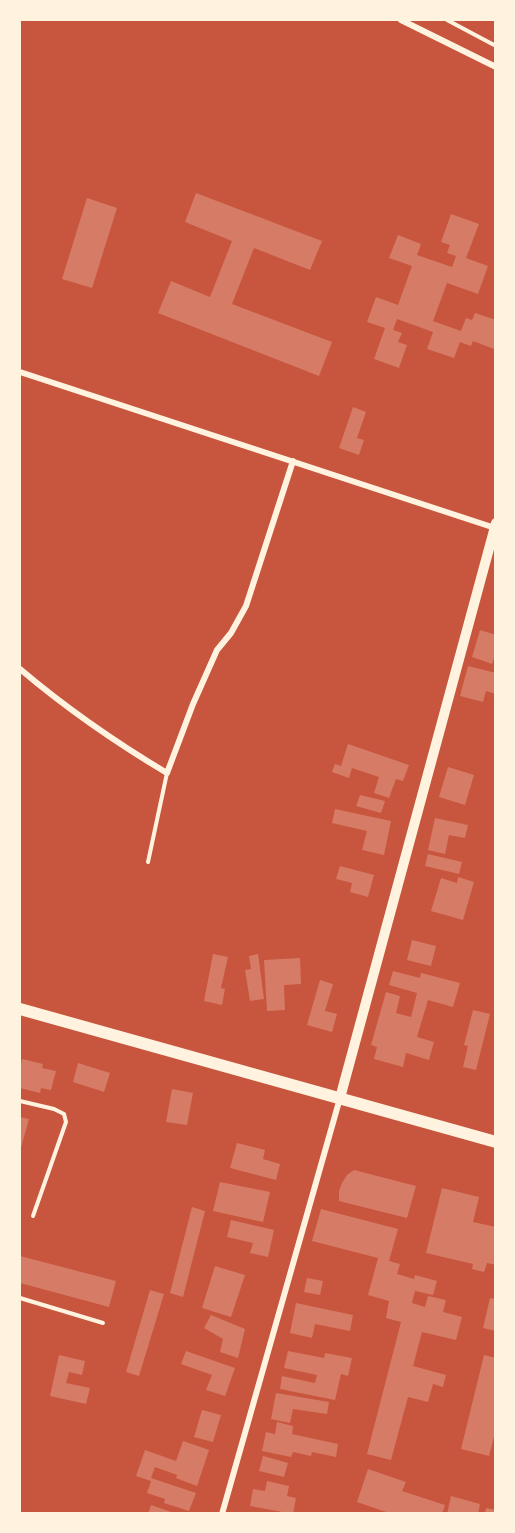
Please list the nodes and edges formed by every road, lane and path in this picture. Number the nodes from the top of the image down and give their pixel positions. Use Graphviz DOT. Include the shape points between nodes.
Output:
graph roads {
  1 [pos="402,20"];
  2 [pos="447,20"];
  3 [pos="495,46"];
  4 [pos="495,67"];
  5 [pos="20,372"];
  6 [pos="293,461"];
  7 [pos="495,527"];
  8 [pos="20,669"];
  9 [pos="167,773"];
  10 [pos="148,862"];
  11 [pos="20,1009"];
  12 [pos="340,1098"];
  13 [pos="20,1101"];
  14 [pos="495,1142"];
  15 [pos="33,1216"];
  16 [pos="20,1298"];
  17 [pos="103,1323"];
  18 [pos="222,1514"];
  1 -- 4 [label="street"];
  2 -- 3 [label="lane"];
  5 -- 6 [label="street"];
  6 -- 7 [label="street"];
  6 -- 9 [label="street" via="246,606 218,650"];
  7 -- 12 [label="street"];
  8 -- 9 [label="street" via="121,745"];
  9 -- 10 [label="lane"];
  11 -- 12 [label="main road"];
  12 -- 14 [label="main road"];
  12 -- 18 [label="street"];
  13 -- 15 [label="lane" via="54,1109 64,1114 66,1122"];
  16 -- 17 [label="lane"];
}
